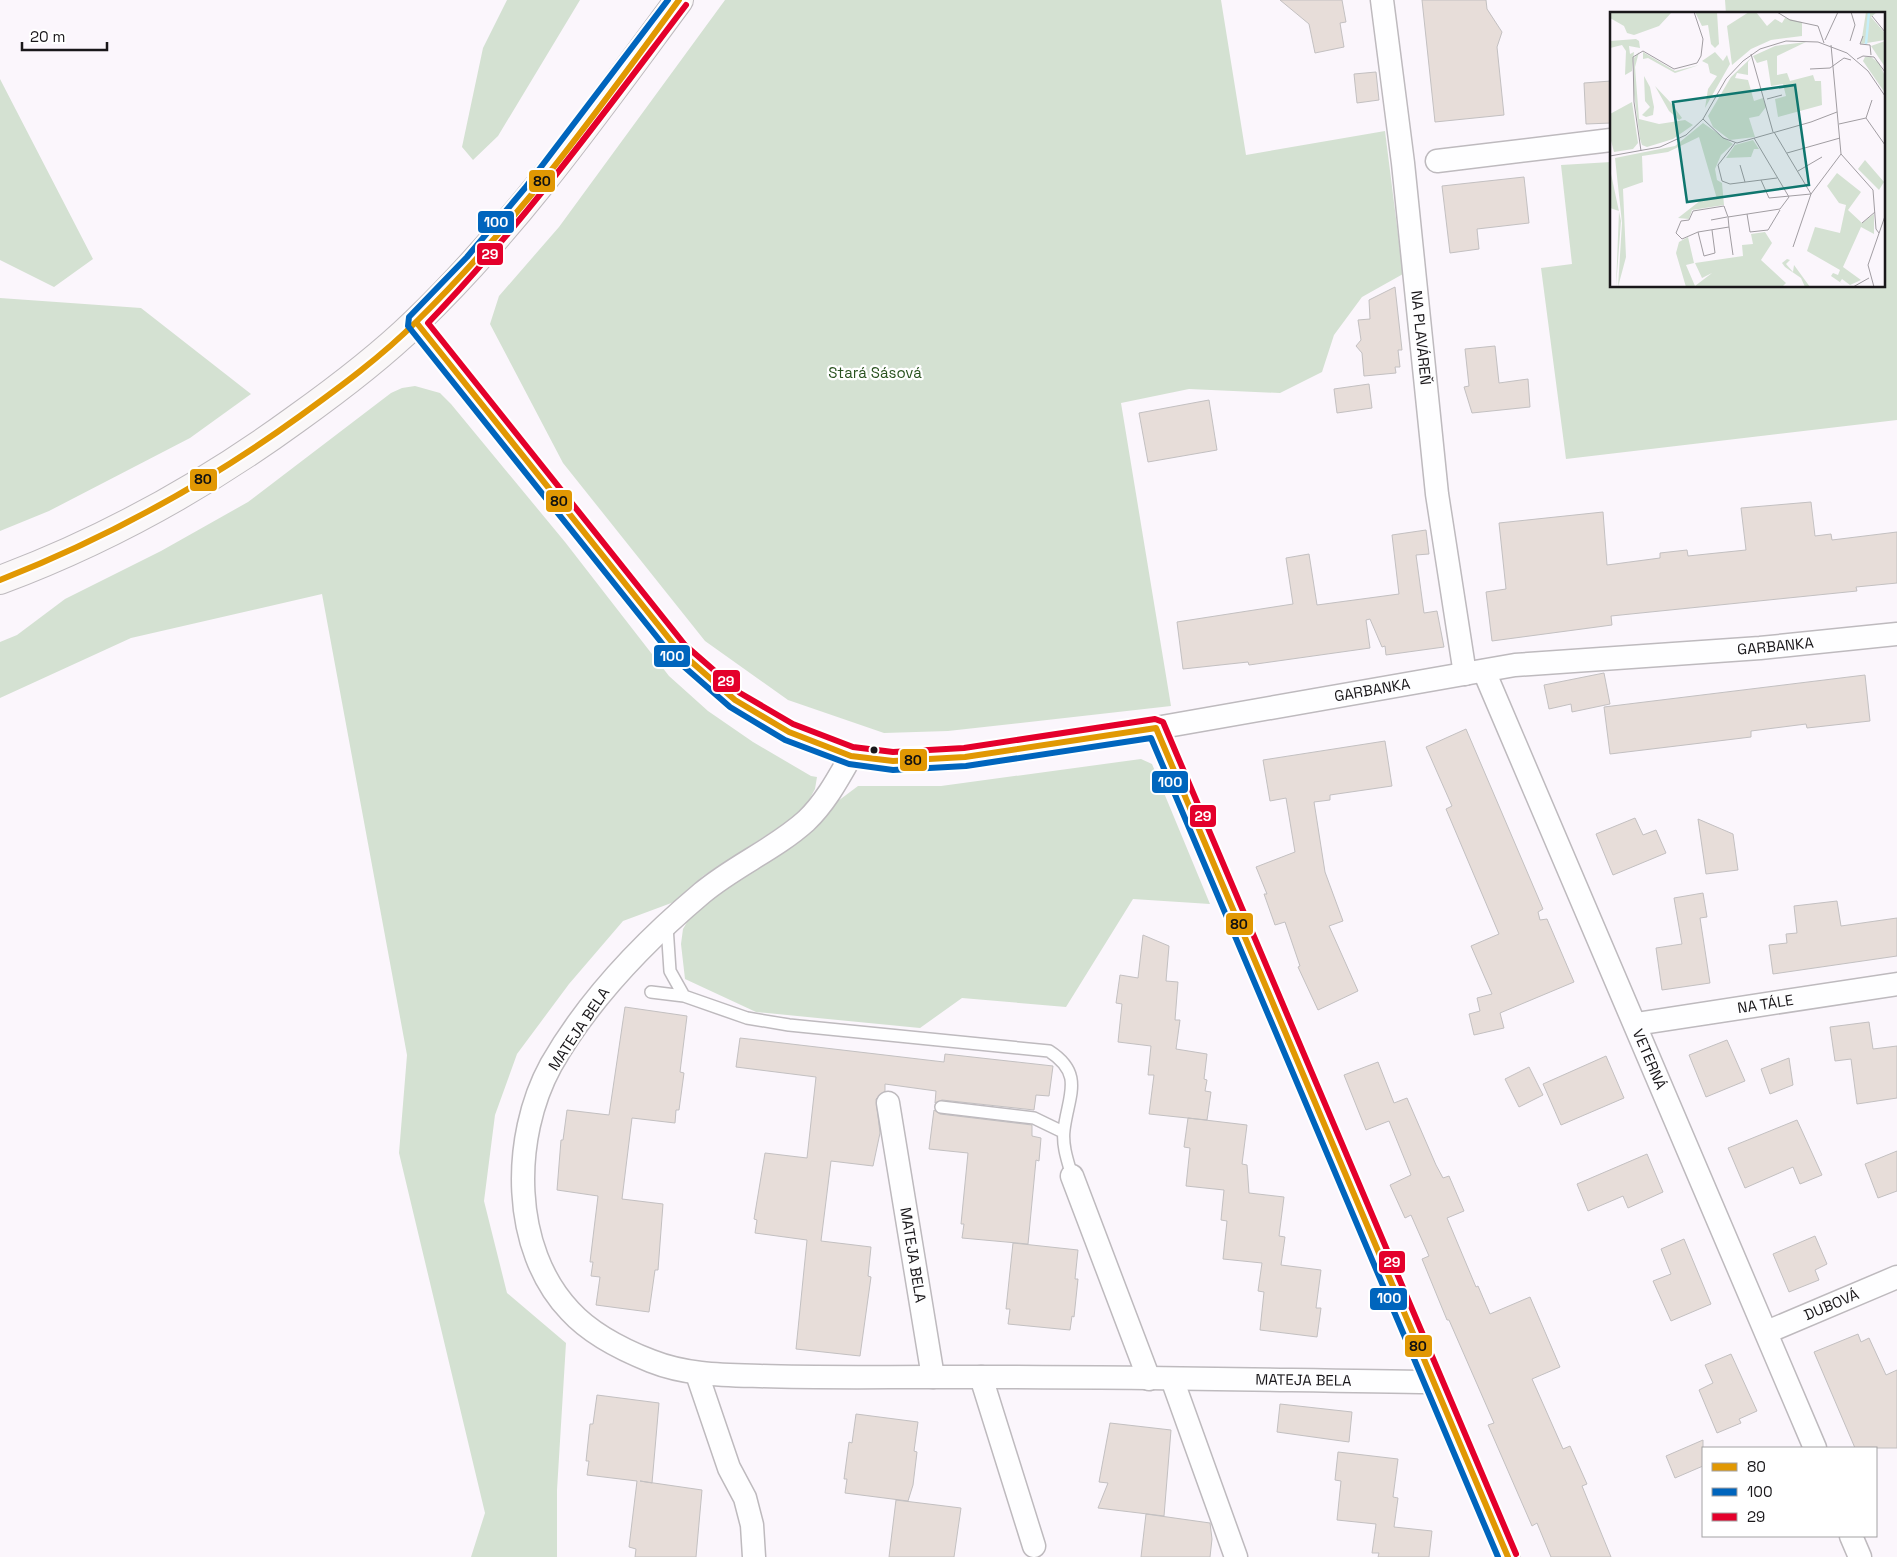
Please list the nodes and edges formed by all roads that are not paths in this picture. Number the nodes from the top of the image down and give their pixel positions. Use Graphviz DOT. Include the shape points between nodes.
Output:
graph roads {
  1 [pos="679,0"];
  2 [pos="1382,0"];
  3 [pos="1610,140"];
  4 [pos="1437,161"];
  5 [pos="416,322"];
  6 [pos="0,580"];
  7 [pos="1897,634"];
  8 [pos="1475,673"];
  9 [pos="1156,728"];
  10 [pos="851,756"];
  11 [pos="667,926"];
  12 [pos="1897,984"];
  13 [pos="651,992"];
  14 [pos="684,996"];
  15 [pos="1636,1024"];
  16 [pos="888,1103"];
  17 [pos="941,1107"];
  18 [pos="1063,1132"];
  19 [pos="1072,1176"];
  20 [pos="1897,1277"];
  21 [pos="1767,1332"];
  22 [pos="697,1374"];
  23 [pos="933,1377"];
  24 [pos="981,1377"];
  25 [pos="1149,1379"];
  26 [pos="1172,1379"];
  27 [pos="1434,1382"];
  28 [pos="1815,1447"];
  29 [pos="1851,1537"];
  30 [pos="1034,1546"];
  31 [pos="754,1557"];
  32 [pos="1236,1557"];
  33 [pos="1508,1557"];
  34 [pos="1860,1557"];
  1 -- 5 [label="street" via="532,193 473,263"];
  2 -- 8 [label="street, NA PLAVÁREŇ" via="1403,164 1437,494"];
  3 -- 4 [label="street"];
  5 -- 6 [label="street" via="347,382 241,459 120,529 49,562"];
  5 -- 10 [label="street, GARBANKA" via="679,651 735,700 789,732"];
  7 -- 8 [label="street, GARBANKA" via="1760,648 1562,660"];
  8 -- 9 [label="street, GARBANKA"];
  8 -- 15 [label="street, VETERNÁ"];
  9 -- 10 [label="street, GARBANKA" via="965,757 893,761"];
  9 -- 27 [label="street"];
  10 -- 11 [label="street, MATEJA BELA" via="832,789 806,820 703,891"];
  11 -- 14 [label="lane" via="670,971"];
  11 -- 22 [label="street, MATEJA BELA" via="605,989 550,1067 534,1110 524,1158 524,1197 530,1235 543,1272 570,1311 608,1340 652,1362"];
  12 -- 15 [label="street, NA TÁLE"];
  13 -- 14 [label="lane"];
  14 -- 18 [label="lane" via="764,1021 1048,1051 1062,1060 1071,1077"];
  15 -- 21 [label="street, VETERNÁ"];
  16 -- 23 [label="street, MATEJA BELA"];
  17 -- 18 [label="lane" via="1034,1118"];
  18 -- 19 [label="lane"];
  19 -- 25 [label="street"];
  20 -- 21 [label="street, DUBOVÁ"];
  21 -- 28 [label="street, VETERNÁ"];
  22 -- 23 [label="street, MATEJA BELA" via="804,1378"];
  22 -- 31 [label="street" via="728,1468 745,1498 752,1525"];
  23 -- 24 [label="street, MATEJA BELA"];
  24 -- 25 [label="street, MATEJA BELA"];
  24 -- 30 [label="street"];
  25 -- 26 [label="street, MATEJA BELA"];
  26 -- 27 [label="street, MATEJA BELA"];
  26 -- 32 [label="street"];
  27 -- 33 [label="street"];
  29 -- 34 [label="street"];
}
